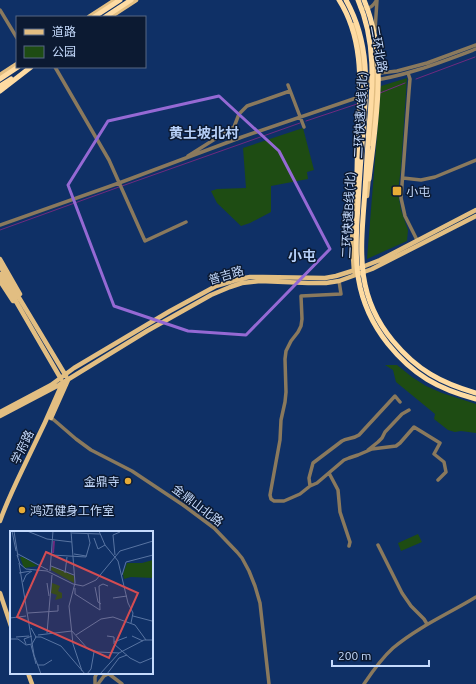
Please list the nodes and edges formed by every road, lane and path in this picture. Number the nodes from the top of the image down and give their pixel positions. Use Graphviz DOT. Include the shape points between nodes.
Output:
graph roads {
  1 [pos="115,0"];
  2 [pos="120,0"];
  3 [pos="131,0"];
  4 [pos="136,0"];
  5 [pos="340,0"];
  6 [pos="346,0"];
  7 [pos="364,0"];
  8 [pos="376,0"];
  9 [pos="357,2"];
  10 [pos="0,10"];
  11 [pos="91,16"];
  12 [pos="96,16"];
  13 [pos="107,16"];
  14 [pos="112,16"];
  15 [pos="16,36"];
  16 [pos="476,45"];
  17 [pos="476,49"];
  18 [pos="16,67"];
  19 [pos="16,68"];
  20 [pos="29,68"];
  21 [pos="30,68"];
  22 [pos="56,68"];
  23 [pos="374,73"];
  24 [pos="408,73"];
  25 [pos="363,75"];
  26 [pos="0,77"];
  27 [pos="375,80"];
  28 [pos="363,82"];
  29 [pos="288,85"];
  30 [pos="0,86"];
  31 [pos="0,90"];
  32 [pos="290,91"];
  33 [pos="363,96"];
  34 [pos="300,117"];
  35 [pos="304,127"];
  36 [pos="210,142"];
  37 [pos="214,148"];
  38 [pos="184,158"];
  39 [pos="476,160"];
  40 [pos="403,178"];
  41 [pos="120,185"];
  42 [pos="476,210"];
  43 [pos="476,216"];
  44 [pos="186,222"];
  45 [pos="0,225"];
  46 [pos="358,240"];
  47 [pos="417,240"];
  48 [pos="0,259"];
  49 [pos="0,266"];
  50 [pos="365,269"];
  51 [pos="354,273"];
  52 [pos="0,274"];
  53 [pos="0,281"];
  54 [pos="339,281"];
  55 [pos="9,286"];
  56 [pos="28,316"];
  57 [pos="405,358"];
  58 [pos="65,374"];
  59 [pos="62,380"];
  60 [pos="68,380"];
  61 [pos="476,393"];
  62 [pos="476,399"];
  63 [pos="400,402"];
  64 [pos="409,410"];
  65 [pos="0,412"];
  66 [pos="0,416"];
  67 [pos="50,418"];
  68 [pos="368,451"];
  69 [pos="329,473"];
  70 [pos="438,480"];
  71 [pos="310,486"];
  72 [pos="0,521"];
  73 [pos="378,545"];
  74 [pos="349,546"];
  75 [pos="0,593"];
  76 [pos="476,597"];
  77 [pos="10,623"];
  78 [pos="427,624"];
  79 [pos="28,674"];
  80 [pos="96,674"];
  81 [pos="107,674"];
  82 [pos="110,674"];
  83 [pos="32,684"];
  84 [pos="96,684"];
  85 [pos="122,684"];
  86 [pos="269,684"];
  87 [pos="364,684"];
  1 -- 11 [label="main road"];
  2 -- 12 [label="highway"];
  3 -- 13 [label="highway"];
  4 -- 14 [label="main road"];
  5 -- 25 [label="main road, 二环北路" via="357,37"];
  5 -- 46 [label="highway" via="358,50 360,74"];
  6 -- 46 [label="highway, 二环快速B线(北)" via="360,34 366,79"];
  7 -- 46 [label="highway" via="375,35 378,85 374,135"];
  8 -- 9 [label="street" via="369,8 363,8"];
  8 -- 23 [label="street"];
  9 -- 23 [label="main road, 二环北路" via="368,34"];
  9 -- 46 [label="highway, 二环快速A线(北)" via="368,29 372,67 372,99"];
  10 -- 15 [label="street"];
  16 -- 23 [label="street" via="427,63 397,71"];
  17 -- 24 [label="street"];
  18 -- 26 [label="main road"];
  19 -- 26 [label="highway"];
  20 -- 30 [label="highway"];
  21 -- 31 [label="highway"];
  22 -- 41 [label="street" via="109,160"];
  23 -- 25 [label="street"];
  23 -- 27 [label="main road, 二环北路"];
  24 -- 27 [label="street"];
  24 -- 40 [label="street" via="410,79"];
  25 -- 28 [label="main road, 二环北路"];
  27 -- 28 [label="street"];
  27 -- 50 [label="main road, 二环北路" via="365,226"];
  28 -- 33 [label="main road, 二环北路"];
  29 -- 32 [label="street"];
  32 -- 34 [label="street"];
  32 -- 36 [label="street" via="248,106 239,114 234,127"];
  33 -- 34 [label="street"];
  33 -- 51 [label="main road, 二环北路" via="353,232"];
  34 -- 35 [label="street"];
  34 -- 37 [label="street"];
  36 -- 37 [label="street"];
  36 -- 38 [label="street"];
  37 -- 41 [label="street"];
  39 -- 40 [label="street" via="435,178"];
  40 -- 47 [label="street" via="402,207"];
  41 -- 44 [label="street" via="145,241"];
  41 -- 45 [label="street"];
  42 -- 47 [label="main road, 普吉路"];
  43 -- 50 [label="main road, 普吉路"];
  46 -- 57 [label="highway, 二环快速B线(北)" via="357,272 363,301 378,330 392,349"];
  47 -- 50 [label="main road, 普吉路"];
  48 -- 56 [label="main road" via="16,286"];
  49 -- 55 [label="main road"];
  50 -- 51 [label="main road, 普吉路"];
  51 -- 54 [label="main road, 普吉路"];
  51 -- 58 [label="main road, 普吉路" via="325,278 250,277 228,282 196,297"];
  52 -- 55 [label="main road"];
  53 -- 56 [label="main road" via="10,298"];
  54 -- 60 [label="main road, 普吉路" via="260,281 230,286 154,327"];
  54 -- 71 [label="street" via="341,294 301,296 301,326 286,351 285,402 271,499 274,502 284,501"];
  55 -- 56 [label="main road"];
  56 -- 58 [label="main road"];
  56 -- 59 [label="main road"];
  57 -- 61 [label="highway" via="439,380"];
  57 -- 62 [label="highway, 二环快速B线(北)" via="422,376 436,385"];
  58 -- 59 [label="main road, 普吉路"];
  58 -- 60 [label="main road"];
  59 -- 60 [label="main road, 普吉路"];
  59 -- 65 [label="main road, 普吉路"];
  59 -- 66 [label="main road, 普吉路"];
  59 -- 67 [label="main road, 学府路"];
  60 -- 67 [label="main road, 学府路"];
  63 -- 71 [label="street" via="395,396 359,435 345,439 313,463 309,478"];
  64 -- 68 [label="street" via="402,414"];
  67 -- 72 [label="main road, 学府路" via="18,479"];
  67 -- 86 [label="street, 金鼎山北路" via="91,450 132,471 202,518 242,558 260,603"];
  68 -- 69 [label="street" via="344,460"];
  68 -- 70 [label="street" via="396,446 414,428 440,443 434,454 444,462 446,472"];
  69 -- 71 [label="street"];
  69 -- 74 [label="street" via="338,490 340,512"];
  73 -- 78 [label="street" via="402,593"];
  75 -- 77 [label="main road"];
  76 -- 78 [label="street"];
  78 -- 87 [label="street" via="393,648"];
  79 -- 83 [label="main road"];
  80 -- 84 [label="street"];
  81 -- 84 [label="street"];
  82 -- 85 [label="street"];
}
